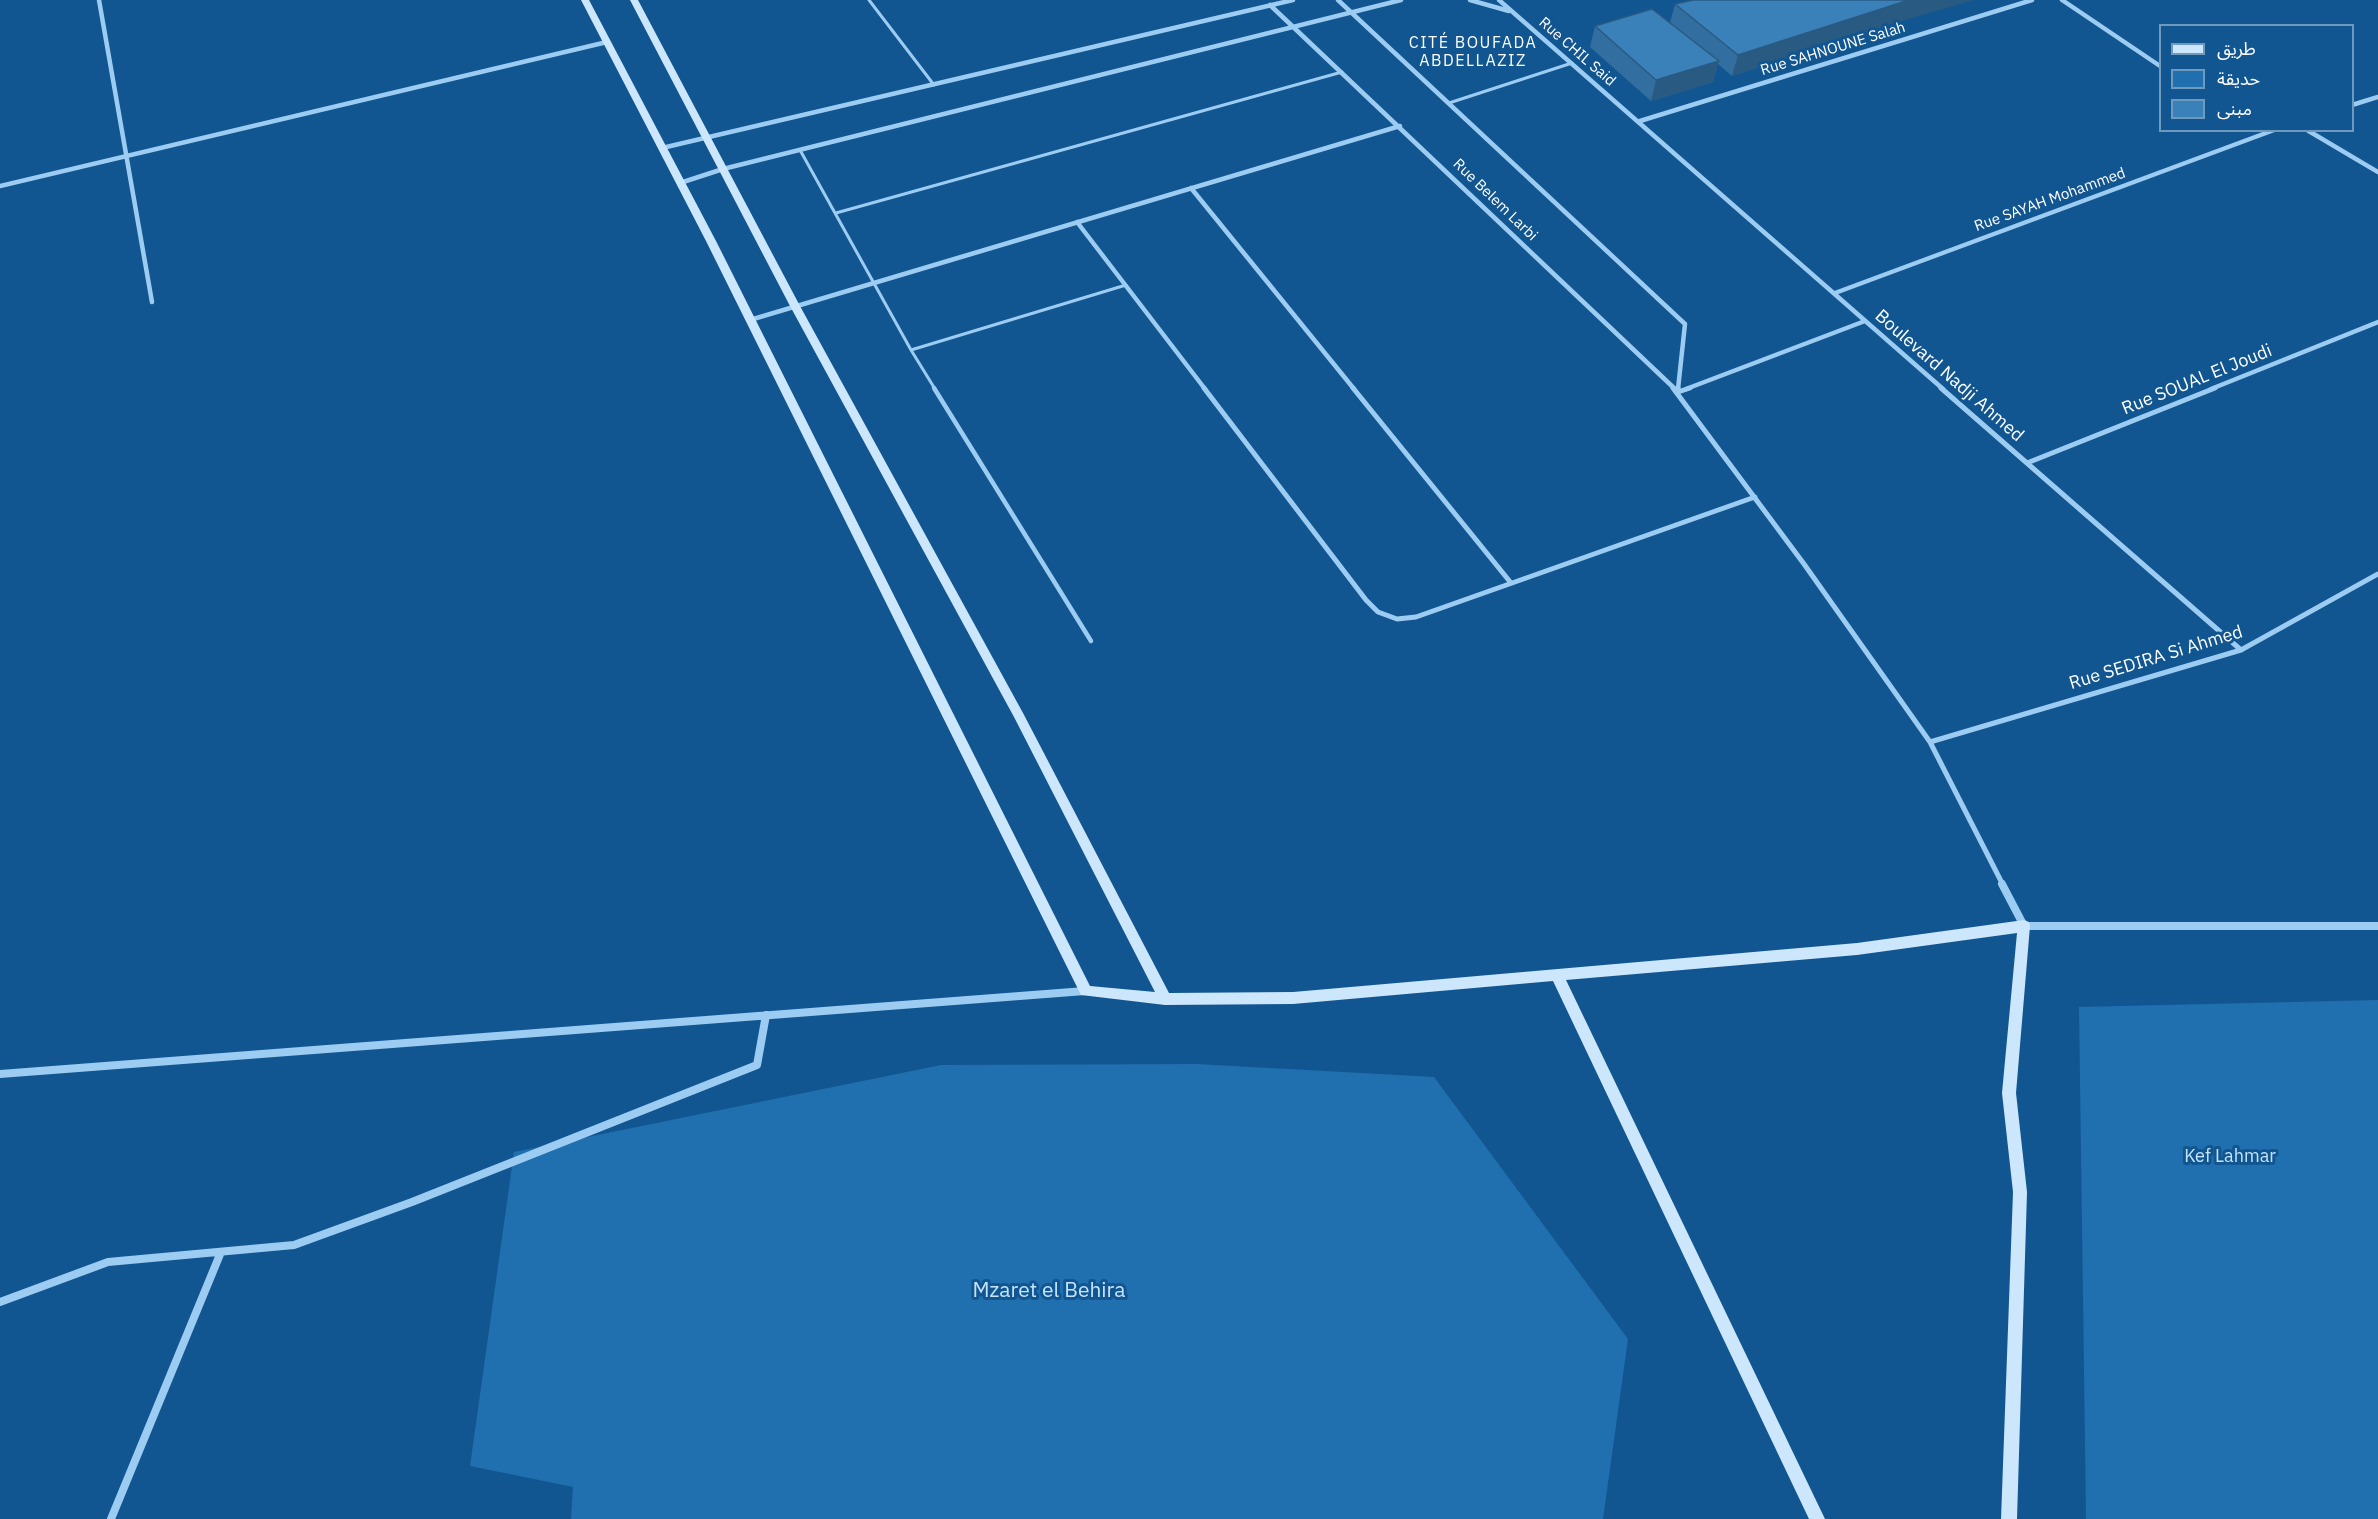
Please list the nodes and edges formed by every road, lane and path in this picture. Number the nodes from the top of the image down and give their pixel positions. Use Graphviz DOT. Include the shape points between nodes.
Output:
graph roads {
  1 [pos="99,0"];
  2 [pos="585,0"];
  3 [pos="634,0"];
  4 [pos="869,0"];
  5 [pos="1293,0"];
  6 [pos="1338,0"];
  7 [pos="1401,0"];
  8 [pos="1470,0"];
  9 [pos="1499,0"];
  10 [pos="2032,0"];
  11 [pos="2062,0"];
  12 [pos="1270,5"];
  13 [pos="1352,13"];
  14 [pos="1514,13"];
  15 [pos="1294,27"];
  16 [pos="607,42"];
  17 [pos="1572,63"];
  18 [pos="2159,65"];
  19 [pos="1342,72"];
  20 [pos="934,84"];
  21 [pos="2378,97"];
  22 [pos="1449,104"];
  23 [pos="2354,104"];
  24 [pos="1640,121"];
  25 [pos="1400,126"];
  26 [pos="2259,132"];
  27 [pos="2268,132"];
  28 [pos="2310,132"];
  29 [pos="2262,134"];
  30 [pos="708,138"];
  31 [pos="662,148"];
  32 [pos="800,150"];
  33 [pos="126,154"];
  34 [pos="723,169"];
  35 [pos="2378,172"];
  36 [pos="680,183"];
  37 [pos="0,186"];
  38 [pos="1191,188"];
  39 [pos="836,213"];
  40 [pos="1077,222"];
  41 [pos="874,283"];
  42 [pos="1126,285"];
  43 [pos="1835,293"];
  44 [pos="153,302"];
  45 [pos="795,306"];
  46 [pos="750,320"];
  47 [pos="1865,321"];
  48 [pos="2378,322"];
  49 [pos="911,350"];
  50 [pos="1678,392"];
  51 [pos="2027,463"];
  52 [pos="1755,497"];
  53 [pos="2378,574"];
  54 [pos="1511,583"];
  55 [pos="1091,641"];
  56 [pos="2241,650"];
  57 [pos="1930,742"];
  58 [pos="2024,926"];
  59 [pos="2378,926"];
  60 [pos="1556,974"];
  61 [pos="1086,991"];
  62 [pos="1165,999"];
  63 [pos="766,1015"];
  64 [pos="0,1074"];
  65 [pos="221,1252"];
  66 [pos="0,1302"];
  67 [pos="111,1519"];
  68 [pos="1817,1519"];
  69 [pos="2009,1519"];
  1 -- 33 [label="street"];
  2 -- 16 [label="main road"];
  3 -- 30 [label="main road"];
  4 -- 20 [label="lane"];
  5 -- 12 [label="street"];
  6 -- 13 [label="street"];
  7 -- 13 [label="street"];
  8 -- 14 [label="street"];
  9 -- 14 [label="street, Rue CHIL Said"];
  10 -- 24 [label="street, Rue SAHNOUNE Salah"];
  11 -- 18 [label="street"];
  12 -- 15 [label="street, Rue Belem Larbi"];
  12 -- 20 [label="street"];
  13 -- 15 [label="street"];
  13 -- 22 [label="street"];
  14 -- 17 [label="street, Rue CHIL Said"];
  15 -- 19 [label="street, Rue Belem Larbi"];
  15 -- 32 [label="street"];
  16 -- 31 [label="main road"];
  16 -- 33 [label="street"];
  17 -- 22 [label="lane"];
  17 -- 24 [label="street, Rue CHIL Said"];
  19 -- 25 [label="street, Rue Belem Larbi"];
  19 -- 39 [label="lane"];
  20 -- 30 [label="street"];
  21 -- 23 [label="street"];
  22 -- 50 [label="street" via="1685,324"];
  24 -- 43 [label="street, Boulevard Nadji Ahmed"];
  25 -- 38 [label="street"];
  25 -- 50 [label="street, Rue Belem Larbi"];
  26 -- 29 [label="street"];
  27 -- 29 [label="street, Rue SAYAH Mohammed"];
  28 -- 35 [label="street"];
  29 -- 43 [label="street, Rue SAYAH Mohammed"];
  30 -- 31 [label="street"];
  30 -- 34 [label="main road"];
  31 -- 36 [label="main road"];
  32 -- 34 [label="street"];
  32 -- 39 [label="lane"];
  33 -- 37 [label="street"];
  33 -- 44 [label="street"];
  34 -- 36 [label="street"];
  34 -- 45 [label="main road"];
  36 -- 46 [label="main road"];
  38 -- 40 [label="street"];
  38 -- 54 [label="street"];
  39 -- 41 [label="lane"];
  40 -- 41 [label="street"];
  40 -- 42 [label="street"];
  41 -- 45 [label="street"];
  41 -- 49 [label="lane"];
  42 -- 49 [label="lane"];
  42 -- 54 [label="street" via="1378,612 1397,619 1416,617"];
  43 -- 47 [label="street, Boulevard Nadji Ahmed"];
  45 -- 46 [label="street"];
  45 -- 62 [label="main road" via="1019,716"];
  46 -- 61 [label="main road"];
  47 -- 50 [label="street"];
  47 -- 51 [label="street, Boulevard Nadji Ahmed"];
  48 -- 51 [label="street, Rue SOUAL El Joudi"];
  49 -- 55 [label="lane"];
  50 -- 52 [label="street, Rue Belem Larbi"];
  51 -- 56 [label="street, Boulevard Nadji Ahmed"];
  52 -- 54 [label="street"];
  52 -- 57 [label="street, Rue Belem Larbi"];
  53 -- 56 [label="street, Rue SEDIRA Si Ahmed"];
  56 -- 57 [label="street, Rue SEDIRA Si Ahmed"];
  57 -- 58 [label="street, Rue Belem Larbi"];
  58 -- 59 [label="street"];
  58 -- 60 [label="main road" via="1857,949"];
  58 -- 69 [label="main road" via="2010,1093 2020,1192"];
  60 -- 62 [label="main road" via="1293,998"];
  60 -- 68 [label="main road"];
  61 -- 62 [label="main road"];
  61 -- 63 [label="street"];
  63 -- 64 [label="street"];
  63 -- 65 [label="street" via="757,1065 294,1245"];
  65 -- 66 [label="street" via="108,1262"];
  65 -- 67 [label="street"];
}
